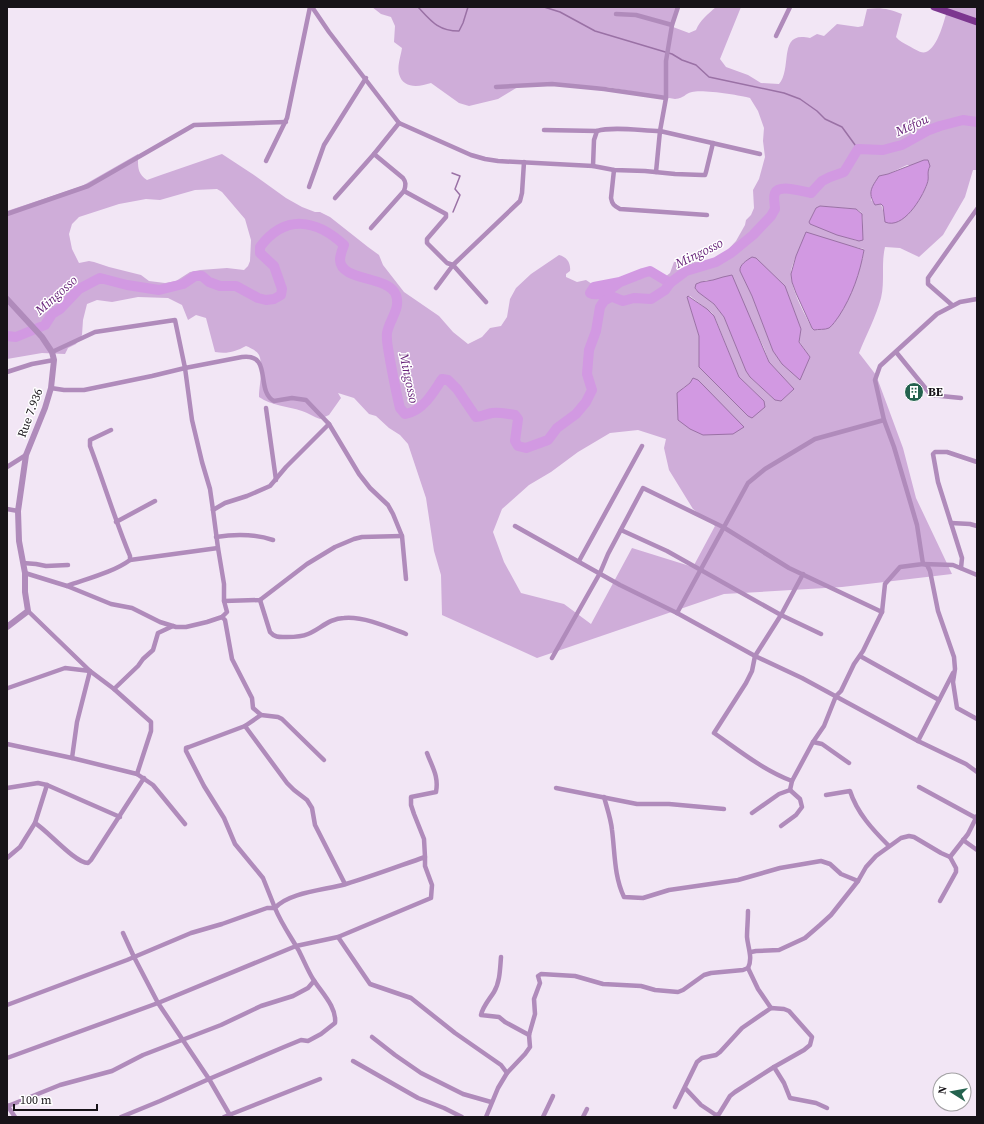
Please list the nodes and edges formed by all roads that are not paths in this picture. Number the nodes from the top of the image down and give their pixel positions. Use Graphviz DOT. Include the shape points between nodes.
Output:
graph roads {
  1 [pos="311,7"];
  2 [pos="678,7"];
  3 [pos="790,7"];
  4 [pos="934,7"];
  5 [pos="616,14"];
  6 [pos="977,22"];
  7 [pos="672,24"];
  8 [pos="776,36"];
  9 [pos="366,78"];
  10 [pos="496,87"];
  11 [pos="666,98"];
  12 [pos="286,122"];
  13 [pos="399,123"];
  14 [pos="544,130"];
  15 [pos="597,131"];
  16 [pos="660,131"];
  17 [pos="713,143"];
  18 [pos="374,154"];
  19 [pos="760,154"];
  20 [pos="266,161"];
  21 [pos="524,162"];
  22 [pos="593,166"];
  23 [pos="614,170"];
  24 [pos="656,172"];
  25 [pos="309,187"];
  26 [pos="404,191"];
  27 [pos="335,198"];
  28 [pos="977,209"];
  29 [pos="7,214"];
  30 [pos="707,215"];
  31 [pos="371,228"];
  32 [pos="453,265"];
  33 [pos="436,288"];
  34 [pos="7,299"];
  35 [pos="977,299"];
  36 [pos="486,302"];
  37 [pos="952,305"];
  38 [pos="52,352"];
  39 [pos="896,352"];
  40 [pos="54,360"];
  41 [pos="185,368"];
  42 [pos="7,373"];
  43 [pos="51,388"];
  44 [pos="961,398"];
  45 [pos="266,408"];
  46 [pos="884,420"];
  47 [pos="329,424"];
  48 [pos="111,430"];
  49 [pos="642,446"];
  50 [pos="26,455"];
  51 [pos="977,462"];
  52 [pos="7,467"];
  53 [pos="276,480"];
  54 [pos="156,501"];
  55 [pos="7,509"];
  56 [pos="213,510"];
  57 [pos="18,511"];
  58 [pos="116,522"];
  59 [pos="951,524"];
  60 [pos="514,526"];
  61 [pos="977,526"];
  62 [pos="723,527"];
  63 [pos="621,530"];
  64 [pos="402,536"];
  65 [pos="216,538"];
  66 [pos="272,540"];
  67 [pos="218,548"];
  68 [pos="130,560"];
  69 [pos="579,561"];
  70 [pos="23,563"];
  71 [pos="923,564"];
  72 [pos="68,565"];
  73 [pos="961,568"];
  74 [pos="701,570"];
  75 [pos="25,573"];
  76 [pos="600,573"];
  77 [pos="803,574"];
  78 [pos="977,575"];
  79 [pos="406,579"];
  80 [pos="67,586"];
  81 [pos="260,600"];
  82 [pos="224,601"];
  83 [pos="28,611"];
  84 [pos="882,612"];
  85 [pos="677,613"];
  86 [pos="781,615"];
  87 [pos="222,617"];
  88 [pos="173,626"];
  89 [pos="7,627"];
  90 [pos="406,634"];
  91 [pos="821,634"];
  92 [pos="755,656"];
  93 [pos="860,656"];
  94 [pos="552,658"];
  95 [pos="955,669"];
  96 [pos="90,671"];
  97 [pos="8,688"];
  98 [pos="114,689"];
  99 [pos="836,696"];
  100 [pos="939,700"];
  101 [pos="261,715"];
  102 [pos="977,719"];
  103 [pos="245,726"];
  104 [pos="918,741"];
  105 [pos="813,742"];
  106 [pos="7,744"];
  107 [pos="427,753"];
  108 [pos="72,758"];
  109 [pos="324,760"];
  110 [pos="849,763"];
  111 [pos="977,772"];
  112 [pos="137,774"];
  113 [pos="144,778"];
  114 [pos="792,781"];
  115 [pos="47,785"];
  116 [pos="919,787"];
  117 [pos="7,788"];
  118 [pos="556,788"];
  119 [pos="790,790"];
  120 [pos="826,795"];
  121 [pos="604,797"];
  122 [pos="724,809"];
  123 [pos="752,813"];
  124 [pos="120,817"];
  125 [pos="977,817"];
  126 [pos="36,823"];
  127 [pos="186,824"];
  128 [pos="781,826"];
  129 [pos="964,840"];
  130 [pos="889,846"];
  131 [pos="977,850"];
  132 [pos="950,856"];
  133 [pos="425,857"];
  134 [pos="7,858"];
  135 [pos="858,882"];
  136 [pos="346,884"];
  137 [pos="940,902"];
  138 [pos="275,908"];
  139 [pos="748,911"];
  140 [pos="123,933"];
  141 [pos="338,937"];
  142 [pos="296,946"];
  143 [pos="750,952"];
  144 [pos="134,957"];
  145 [pos="501,957"];
  146 [pos="748,968"];
  147 [pos="314,980"];
  148 [pos="158,1003"];
  149 [pos="7,1005"];
  150 [pos="771,1008"];
  151 [pos="529,1035"];
  152 [pos="372,1037"];
  153 [pos="183,1040"];
  154 [pos="7,1058"];
  155 [pos="353,1061"];
  156 [pos="774,1067"];
  157 [pos="508,1073"];
  158 [pos="209,1079"];
  159 [pos="320,1079"];
  160 [pos="685,1088"];
  161 [pos="553,1096"];
  162 [pos="491,1102"];
  163 [pos="7,1105"];
  164 [pos="675,1107"];
  165 [pos="828,1108"];
  166 [pos="587,1109"];
  167 [pos="228,1116"];
  168 [pos="15,1117"];
  169 [pos="122,1117"];
  170 [pos="462,1117"];
  171 [pos="486,1117"];
  172 [pos="543,1117"];
  173 [pos="583,1117"];
  1 -- 9 [label="street"];
  1 -- 12 [label="street"];
  2 -- 7 [label="street"];
  3 -- 8 [label="street"];
  4 -- 6 [label="main road"];
  5 -- 7 [label="street" via="636,15"];
  7 -- 11 [label="street" via="666,61"];
  9 -- 13 [label="street"];
  9 -- 25 [label="street" via="324,145"];
  10 -- 11 [label="street" via="552,84"];
  11 -- 16 [label="street"];
  12 -- 20 [label="street"];
  12 -- 29 [label="street" via="194,125 88,186"];
  13 -- 18 [label="street"];
  13 -- 21 [label="street" via="485,160"];
  14 -- 15 [label="street"];
  15 -- 16 [label="street"];
  15 -- 22 [label="street"];
  16 -- 17 [label="street"];
  16 -- 24 [label="street"];
  17 -- 19 [label="street"];
  17 -- 24 [label="street" via="705,175"];
  18 -- 26 [label="street" via="403,178"];
  18 -- 27 [label="street"];
  21 -- 22 [label="street"];
  21 -- 32 [label="street" via="520,201"];
  22 -- 23 [label="street"];
  23 -- 24 [label="street"];
  23 -- 30 [label="street" via="611,198 615,207"];
  26 -- 31 [label="street"];
  26 -- 32 [label="street" via="446,214 426,241 447,263"];
  28 -- 37 [label="street" via="927,281"];
  32 -- 33 [label="street"];
  32 -- 36 [label="street"];
  34 -- 38 [label="street, Rue 7.936" via="42,337"];
  35 -- 37 [label="street"];
  37 -- 39 [label="street" via="937,314"];
  38 -- 40 [label="street, Rue 7.936"];
  38 -- 41 [label="street" via="95,332 175,320"];
  39 -- 44 [label="street" via="931,395"];
  39 -- 46 [label="street" via="880,366 875,380"];
  40 -- 42 [label="street" via="32,364"];
  40 -- 43 [label="street, Rue 7.936"];
  41 -- 43 [label="street" via="84,390"];
  41 -- 47 [label="street" via="249,356 260,364 265,386 272,400 306,400"];
  41 -- 56 [label="street" via="192,420"];
  43 -- 50 [label="street, Rue 7.936"];
  45 -- 53 [label="street"];
  46 -- 62 [label="street" via="815,439 765,469 748,483"];
  46 -- 71 [label="street" via="916,525"];
  47 -- 53 [label="street"];
  47 -- 64 [label="street" via="370,488 394,514"];
  48 -- 58 [label="street" via="90,440 90,446"];
  49 -- 69 [label="street"];
  50 -- 52 [label="street"];
  50 -- 57 [label="street, Rue 7.936"];
  51 -- 59 [label="street" via="947,452 933,454 938,482"];
  53 -- 56 [label="street" via="270,486 224,503"];
  54 -- 58 [label="street"];
  55 -- 57 [label="street"];
  56 -- 65 [label="street"];
  57 -- 70 [label="street, Rue 7.936"];
  58 -- 68 [label="street"];
  59 -- 61 [label="street"];
  59 -- 73 [label="street" via="962,558"];
  60 -- 69 [label="street"];
  62 -- 63 [label="street" via="643,488"];
  62 -- 74 [label="street"];
  62 -- 77 [label="street"];
  63 -- 74 [label="street"];
  63 -- 76 [label="street"];
  64 -- 79 [label="street"];
  64 -- 81 [label="street" via="362,537 335,547 307,564"];
  65 -- 66 [label="street" via="229,535 261,536"];
  65 -- 67 [label="street"];
  67 -- 68 [label="street"];
  67 -- 82 [label="street"];
  68 -- 80 [label="street"];
  69 -- 76 [label="street"];
  70 -- 72 [label="street"];
  70 -- 75 [label="street, Rue 7.936"];
  71 -- 73 [label="street" via="953,565"];
  71 -- 84 [label="street" via="900,566 892,574 885,584"];
  71 -- 95 [label="street" via="927,565 930,571 938,611 954,657"];
  73 -- 78 [label="street"];
  74 -- 85 [label="street"];
  74 -- 86 [label="street"];
  75 -- 80 [label="street"];
  75 -- 83 [label="street, Rue 7.936"];
  76 -- 85 [label="street"];
  76 -- 94 [label="street"];
  77 -- 84 [label="street"];
  77 -- 86 [label="street"];
  80 -- 88 [label="street" via="111,604 132,608"];
  81 -- 82 [label="street"];
  81 -- 90 [label="street" via="270,632 278,637 308,634 345,617 377,623"];
  82 -- 87 [label="street" via="227,612"];
  83 -- 89 [label="street"];
  83 -- 96 [label="street"];
  84 -- 93 [label="street"];
  85 -- 92 [label="street"];
  86 -- 91 [label="street"];
  86 -- 92 [label="street"];
  87 -- 88 [label="street" via="186,627"];
  87 -- 101 [label="street" via="225,620 232,659 252,698 253,708"];
  88 -- 98 [label="street" via="158,633 154,650"];
  92 -- 99 [label="street"];
  92 -- 114 [label="street" via="746,683 714,733 756,763"];
  93 -- 99 [label="street"];
  93 -- 100 [label="street"];
  95 -- 100 [label="street"];
  95 -- 102 [label="street" via="953,682 957,708"];
  96 -- 97 [label="street" via="66,668"];
  96 -- 98 [label="street"];
  96 -- 108 [label="street" via="77,722"];
  98 -- 112 [label="street" via="151,722 152,731"];
  99 -- 104 [label="street"];
  99 -- 105 [label="street" via="824,726"];
  100 -- 104 [label="street"];
  101 -- 103 [label="street"];
  101 -- 109 [label="street" via="278,717"];
  103 -- 136 [label="street" via="287,783 307,800 312,808 315,825"];
  103 -- 138 [label="street" via="186,748 186,751 208,794 224,818 235,844 263,878"];
  104 -- 111 [label="street"];
  105 -- 110 [label="street" via="822,744"];
  105 -- 114 [label="street"];
  106 -- 108 [label="street"];
  107 -- 133 [label="street" via="436,775 436,792 412,797 411,805 424,839"];
  108 -- 112 [label="street"];
  112 -- 113 [label="street"];
  113 -- 124 [label="street"];
  113 -- 127 [label="street" via="158,790"];
  114 -- 119 [label="street"];
  115 -- 117 [label="street" via="38,783"];
  115 -- 124 [label="street"];
  115 -- 126 [label="street"];
  116 -- 125 [label="street"];
  118 -- 121 [label="street"];
  119 -- 123 [label="street" via="779,794"];
  119 -- 128 [label="street" via="800,799 802,806 796,815"];
  120 -- 130 [label="street" via="850,791 863,818"];
  121 -- 122 [label="street" via="637,804"];
  121 -- 135 [label="street" via="612,829 615,870 624,897 642,898 669,890 738,880 780,868 821,861"];
  124 -- 126 [label="street" via="88,863 71,854"];
  125 -- 129 [label="street"];
  126 -- 134 [label="street" via="20,847"];
  129 -- 131 [label="street"];
  129 -- 132 [label="street"];
  130 -- 132 [label="street" via="909,836"];
  130 -- 135 [label="street" via="866,867"];
  132 -- 137 [label="street" via="956,872"];
  133 -- 136 [label="street"];
  133 -- 141 [label="street" via="424,866 432,885 431,898"];
  135 -- 143 [label="street" via="831,914 805,938 779,950"];
  136 -- 138 [label="street" via="296,896 279,903"];
  138 -- 142 [label="street"];
  138 -- 144 [label="street" via="267,908 191,933"];
  139 -- 143 [label="street" via="747,936"];
  140 -- 144 [label="street"];
  141 -- 142 [label="street"];
  141 -- 157 [label="street" via="370,984 411,998"];
  142 -- 147 [label="street"];
  142 -- 148 [label="street"];
  143 -- 146 [label="street"];
  144 -- 148 [label="street"];
  144 -- 149 [label="street"];
  145 -- 151 [label="street" via="498,982 480,1015 499,1017"];
  146 -- 150 [label="street"];
  146 -- 151 [label="street" via="704,975 678,992 641,986 603,984 575,976 541,974 538,976 540,983 534,999 535,1014"];
  147 -- 153 [label="street" via="308,988 294,996 261,1006"];
  147 -- 158 [label="street" via="332,1009 336,1018 335,1023 308,1041 301,1040 284,1046"];
  148 -- 153 [label="street"];
  148 -- 154 [label="street"];
  150 -- 156 [label="street" via="788,1011 812,1037 810,1045 804,1050"];
  150 -- 160 [label="street" via="742,1028 716,1055 702,1058 697,1062"];
  151 -- 157 [label="street" via="530,1047"];
  152 -- 162 [label="street" via="421,1073 463,1094"];
  153 -- 158 [label="street"];
  153 -- 163 [label="street" via="143,1055 112,1071 60,1085"];
  155 -- 170 [label="street" via="418,1098"];
  156 -- 160 [label="street" via="730,1096 716,1115 701,1105"];
  156 -- 165 [label="street" via="790,1098"];
  157 -- 162 [label="street"];
  158 -- 167 [label="street"];
  158 -- 169 [label="street"];
  159 -- 167 [label="street"];
  160 -- 164 [label="street"];
  161 -- 172 [label="street"];
  162 -- 171 [label="street"];
  163 -- 168 [label="street"];
  166 -- 173 [label="street"];
}
